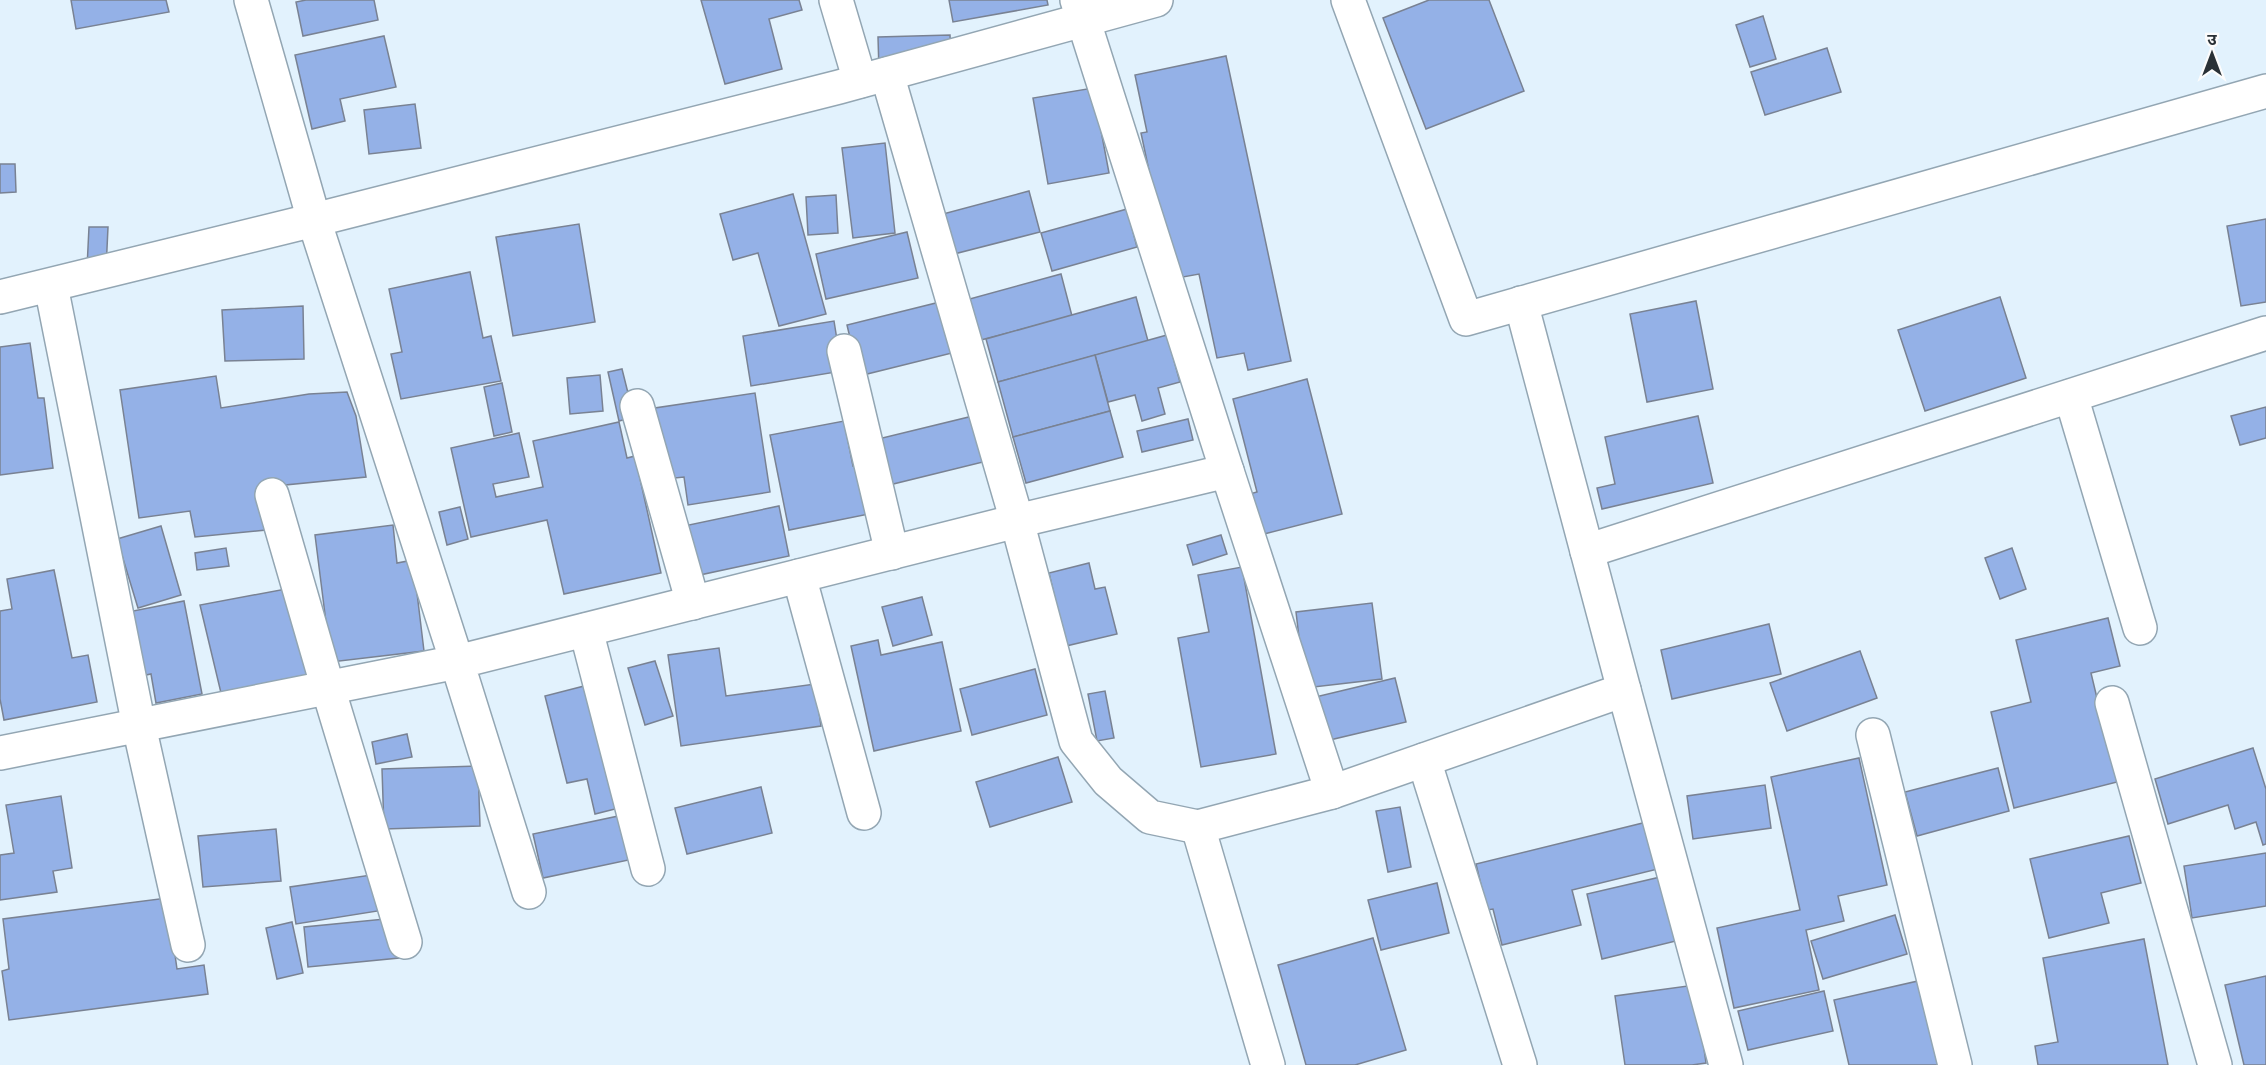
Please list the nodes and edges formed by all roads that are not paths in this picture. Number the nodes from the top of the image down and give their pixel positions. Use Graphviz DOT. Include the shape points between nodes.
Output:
graph roads {
  1 [pos="251,0"];
  2 [pos="836,0"];
  3 [pos="1156,0"];
  4 [pos="1348,0"];
  5 [pos="1080,10"];
  6 [pos="873,78"];
  7 [pos="2266,91"];
  8 [pos="314,220"];
  9 [pos="51,286"];
  10 [pos="0,297"];
  11 [pos="1521,303"];
  12 [pos="2266,333"];
  13 [pos="844,351"];
  14 [pos="2070,396"];
  15 [pos="637,406"];
  16 [pos="1227,471"];
  17 [pos="272,495"];
  18 [pos="1017,521"];
  19 [pos="1587,551"];
  20 [pos="892,553"];
  21 [pos="799,576"];
  22 [pos="693,603"];
  23 [pos="2140,628"];
  24 [pos="586,630"];
  25 [pos="457,662"];
  26 [pos="328,688"];
  27 [pos="1624,690"];
  28 [pos="2112,704"];
  29 [pos="139,726"];
  30 [pos="1873,735"];
  31 [pos="0,753"];
  32 [pos="1424,760"];
  33 [pos="1332,792"];
  34 [pos="864,813"];
  35 [pos="1198,826"];
  36 [pos="648,869"];
  37 [pos="529,892"];
  38 [pos="405,942"];
  39 [pos="188,945"];
  40 [pos="1268,1065"];
  41 [pos="1520,1065"];
  42 [pos="1726,1065"];
  43 [pos="1955,1065"];
  44 [pos="2216,1065"];
  1 -- 8 [label="street"];
  2 -- 6 [label="street"];
  3 -- 5 [label="street"];
  4 -- 11 [label="street" via="1466,319"];
  5 -- 6 [label="street"];
  5 -- 16 [label="street"];
  6 -- 8 [label="street"];
  6 -- 18 [label="street"];
  7 -- 11 [label="street"];
  8 -- 9 [label="street"];
  8 -- 25 [label="street"];
  9 -- 10 [label="street"];
  9 -- 29 [label="street"];
  11 -- 19 [label="street"];
  12 -- 14 [label="street"];
  13 -- 20 [label="street"];
  14 -- 19 [label="street"];
  14 -- 23 [label="street"];
  15 -- 22 [label="street"];
  16 -- 18 [label="street"];
  16 -- 33 [label="street"];
  17 -- 26 [label="street"];
  18 -- 20 [label="street"];
  18 -- 35 [label="street" via="1076,741 1108,781 1150,818"];
  19 -- 27 [label="street"];
  20 -- 21 [label="street"];
  21 -- 22 [label="street"];
  21 -- 34 [label="street"];
  22 -- 24 [label="street"];
  24 -- 25 [label="street"];
  24 -- 36 [label="street"];
  25 -- 26 [label="street"];
  25 -- 37 [label="street"];
  26 -- 29 [label="street"];
  26 -- 38 [label="street"];
  27 -- 32 [label="street"];
  27 -- 42 [label="street"];
  28 -- 44 [label="street"];
  29 -- 31 [label="street"];
  29 -- 39 [label="street"];
  30 -- 43 [label="street"];
  32 -- 33 [label="street"];
  32 -- 41 [label="street"];
  33 -- 35 [label="street"];
  35 -- 40 [label="street"];
}
